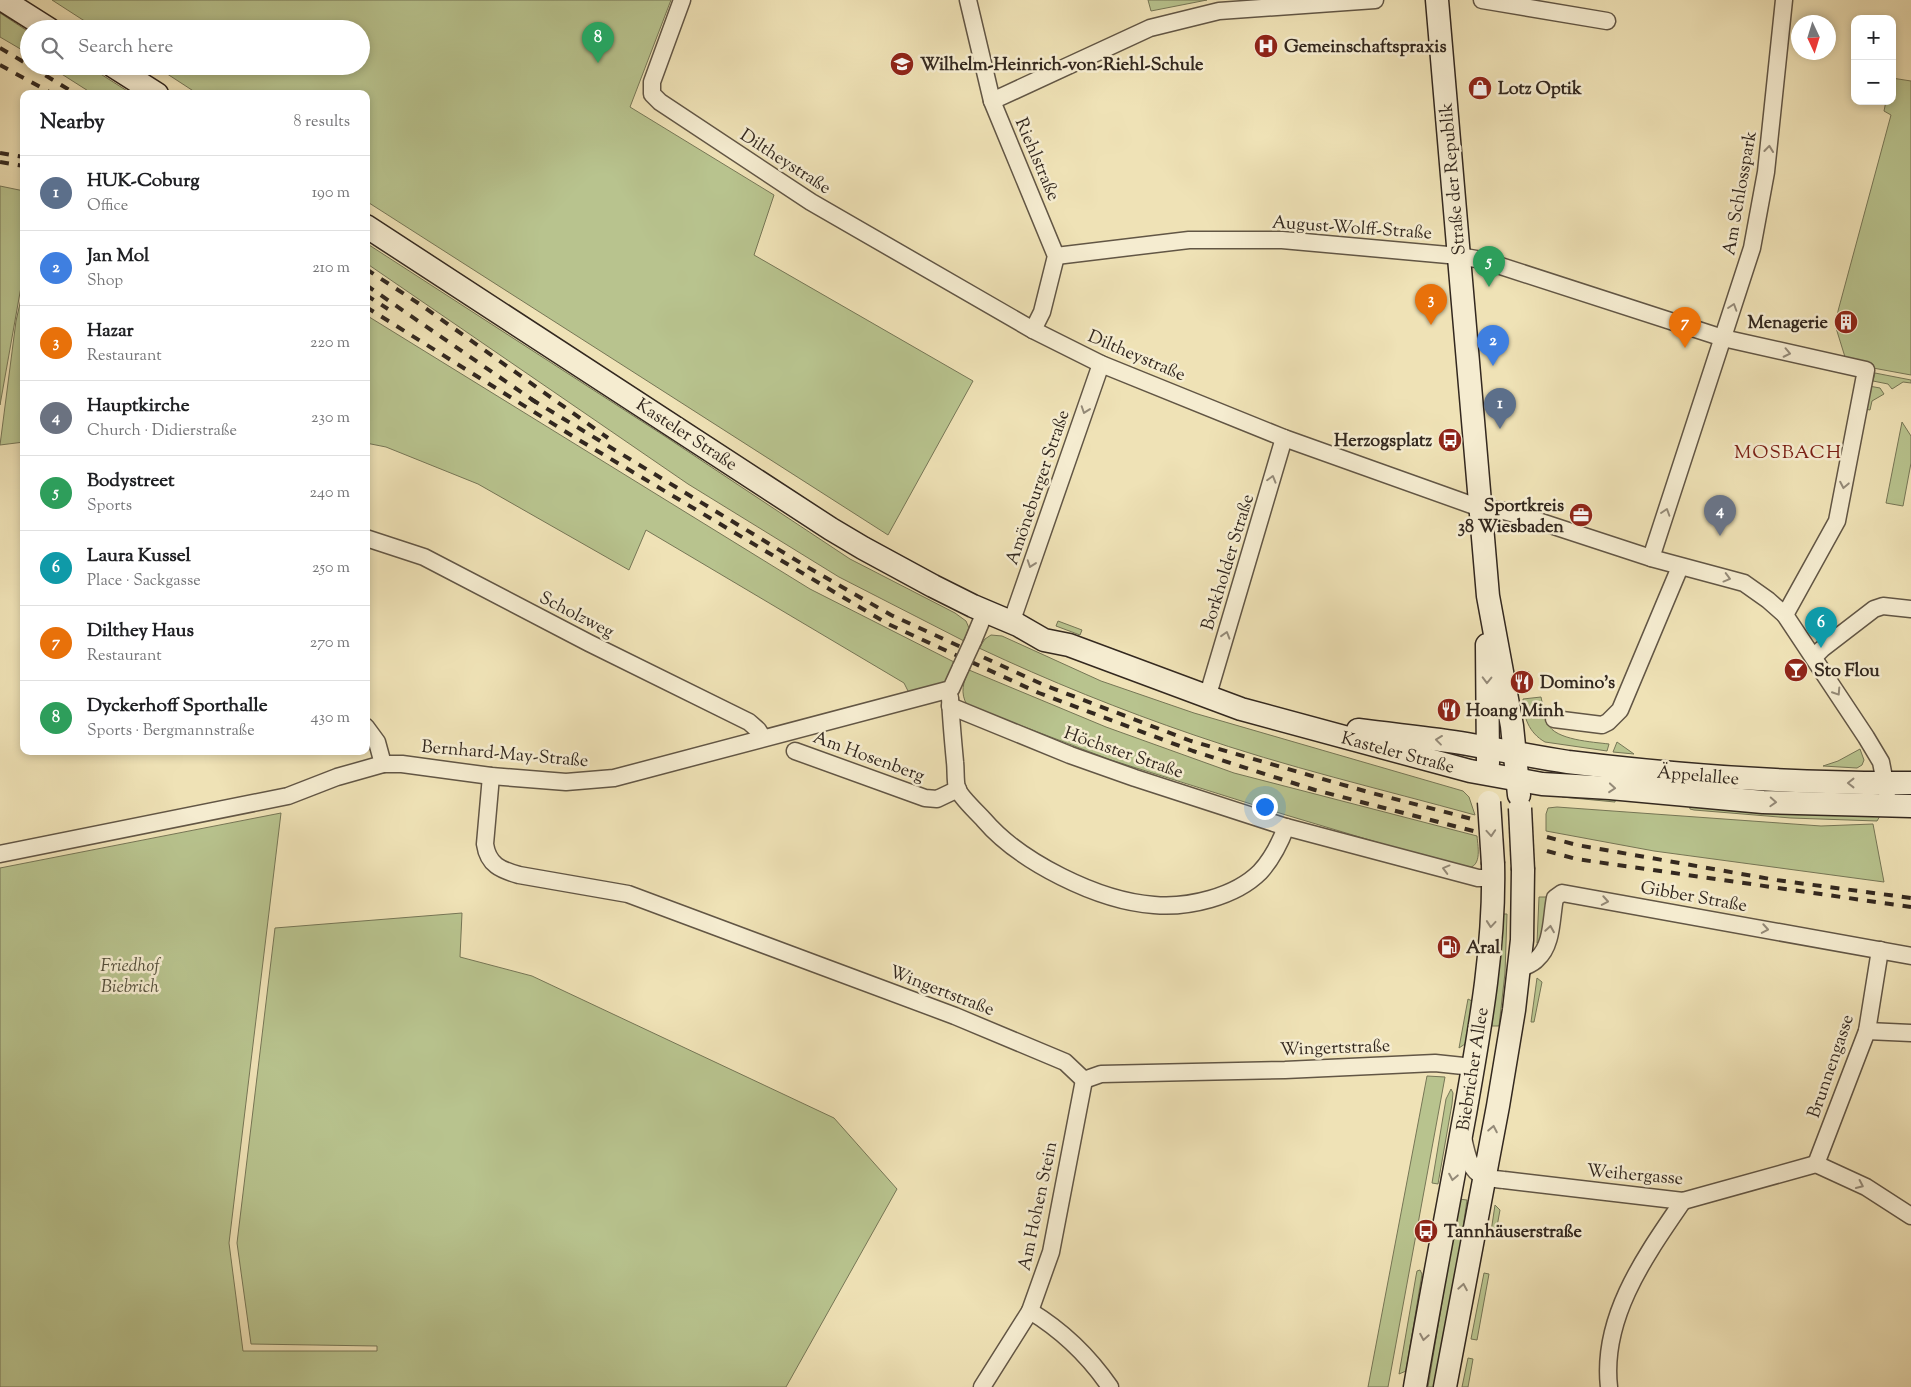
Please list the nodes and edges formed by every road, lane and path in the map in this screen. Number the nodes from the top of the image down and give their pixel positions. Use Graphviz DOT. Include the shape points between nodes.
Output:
graph roads {
  1 [pos="3,0"];
  2 [pos="682,0"];
  3 [pos="968,0"];
  4 [pos="1375,0"];
  5 [pos="1437,0"];
  6 [pos="1482,0"];
  7 [pos="1784,0"];
  8 [pos="35,20"];
  9 [pos="1607,21"];
  10 [pos="127,75"];
  11 [pos="151,90"];
  12 [pos="992,101"];
  13 [pos="370,229"];
  14 [pos="1056,256"];
  15 [pos="1459,256"];
  16 [pos="1033,330"];
  17 [pos="1723,338"];
  18 [pos="1101,364"];
  19 [pos="1284,438"];
  20 [pos="1480,508"];
  21 [pos="370,539"];
  22 [pos="1651,558"];
  23 [pos="1680,567"];
  24 [pos="1488,596"];
  25 [pos="1911,609"];
  26 [pos="985,612"];
  27 [pos="1786,614"];
  28 [pos="1014,624"];
  29 [pos="1814,657"];
  30 [pos="951,689"];
  31 [pos="1208,698"];
  32 [pos="950,706"];
  33 [pos="1278,719"];
  34 [pos="1554,720"];
  35 [pos="370,732"];
  36 [pos="763,738"];
  37 [pos="1487,748"];
  38 [pos="796,751"];
  39 [pos="1516,754"];
  40 [pos="383,764"];
  41 [pos="1488,775"];
  42 [pos="491,776"];
  43 [pos="1518,780"];
  44 [pos="1886,783"];
  45 [pos="1911,783"];
  46 [pos="958,790"];
  47 [pos="1888,806"];
  48 [pos="1911,806"];
  49 [pos="1286,827"];
  50 [pos="0,854"];
  51 [pos="1493,870"];
  52 [pos="1880,950"];
  53 [pos="1911,956"];
  54 [pos="1520,969"];
  55 [pos="1867,1031"];
  56 [pos="1911,1033"];
  57 [pos="1473,1067"];
  58 [pos="1504,1072"];
  59 [pos="1084,1080"];
  60 [pos="1462,1129"];
  61 [pos="1816,1164"];
  62 [pos="1484,1177"];
  63 [pos="1683,1201"];
  64 [pos="1911,1216"];
  65 [pos="1030,1311"];
  66 [pos="982,1387"];
  67 [pos="1110,1387"];
  68 [pos="1415,1387"];
  69 [pos="1445,1387"];
  70 [pos="1609,1387"];
  1 -- 8 [label="main road"];
  2 -- 16 [label="street, Diltheystraße" via="652,82 652,94 660,102 811,202"];
  3 -- 12 [label="street, Riehlstraße"];
  4 -- 12 [label="street" via="1219,11 1150,28"];
  5 -- 15 [label="main road, Straße der Republik"];
  6 -- 9 [label="street"];
  17 -- 7 [label="street, Am Schlosspark, one-way" via="1752,248 1766,172"];
  10 -- 11 [label="main road"];
  12 -- 14 [label="street, Riehlstraße"];
  13 -- 26 [label="main road, Kasteler Straße" via="831,529"];
  14 -- 15 [label="street, August-Wolff-Straße" via="1189,240 1282,240"];
  14 -- 16 [label="street" via="1042,312"];
  15 -- 17 [label="street, August-Wolff-Straße" via="1482,260"];
  15 -- 20 [label="main road, Straße der Republik"];
  16 -- 18 [label="street, Diltheystraße"];
  22 -- 17 [label="street, Am Schlosspark, one-way"];
  17 -- 27 [label="street, August-Wolff-Straße, one-way" via="1866,370 1837,521"];
  18 -- 19 [label="street, Diltheystraße"];
  18 -- 28 [label="street, Amöneburger Straße, one-way"];
  19 -- 20 [label="street, Diltheystraße"];
  31 -- 19 [label="street, Borkholder Straße, one-way"];
  20 -- 22 [label="street, Diltheystraße" via="1529,518"];
  20 -- 24 [label="main road, Straße der Republik"];
  21 -- 36 [label="street, Scholzweg" via="424,557 589,644 749,722"];
  22 -- 23 [label="street, Diltheystraße"];
  23 -- 27 [label="street, Diltheystraße, one-way" via="1744,584"];
  23 -- 34 [label="street" via="1620,710 1608,722 1596,725"];
  24 -- 37 [label="main road, Straße der Republik, one-way"];
  24 -- 39 [label="main road, Straße der Republik"];
  25 -- 29 [label="street" via="1884,606 1874,609"];
  26 -- 28 [label="main road, Kasteler Straße"];
  26 -- 30 [label="street, bridge"];
  27 -- 29 [label="street"];
  28 -- 31 [label="main road, Kasteler Straße" via="1044,640 1069,645"];
  29 -- 44 [label="street, one-way" via="1881,762"];
  30 -- 32 [label="street"];
  30 -- 36 [label="street, Bernhard-May-Straße"];
  31 -- 33 [label="main road, Kasteler Straße"];
  32 -- 46 [label="street"];
  32 -- 49 [label="street, Höchster Straße" via="1070,755"];
  37 -- 33 [label="main road, Kasteler Straße, one-way"];
  33 -- 41 [label="main road, Kasteler Straße"];
  35 -- 40 [label="street" via="377,742"];
  36 -- 42 [label="street, Bernhard-May-Straße" via="592,782"];
  37 -- 39 [label="main road, Äppelallee"];
  37 -- 41 [label="main road, Biebricher Allee"];
  38 -- 46 [label="street, Am Hosenberg" via="925,798 937,799"];
  39 -- 43 [label="main road, Biebricher Allee"];
  44 -- 39 [label="main road, Äppelallee, one-way" via="1741,779"];
  40 -- 42 [label="street, Bernhard-May-Straße"];
  40 -- 50 [label="street, Bernhard-May-Straße" via="288,796"];
  41 -- 43 [label="main road, Kasteler Straße"];
  41 -- 51 [label="main road, Biebricher Allee, one-way, bridge"];
  42 -- 59 [label="street, Wingertstraße" via="486,853 502,870 628,894 955,1016 1065,1062"];
  43 -- 47 [label="main road, Äppelallee, one-way" via="1763,802"];
  43 -- 54 [label="main road, Biebricher Allee, bridge" via="1523,870"];
  44 -- 45 [label="main road, Äppelallee"];
  44 -- 47 [label="street"];
  46 -- 49 [label="street" via="988,825 1030,859 1075,883 1136,903 1193,902 1230,891 1259,873 1278,848"];
  47 -- 48 [label="main road, Äppelallee"];
  51 -- 49 [label="street, Höchster Straße, one-way" via="1490,877 1478,878"];
  51 -- 57 [label="main road, Biebricher Allee, one-way" via="1493,910"];
  52 -- 53 [label="street, Gibber Straße"];
  54 -- 52 [label="street, Gibber Straße, one-way" via="1536,961 1544,950 1555,898 1562,893"];
  52 -- 55 [label="street, Brunnengasse"];
  54 -- 58 [label="main road, Biebricher Allee"];
  55 -- 56 [label="street"];
  55 -- 61 [label="street, Brunnengasse"];
  57 -- 58 [label="main road"];
  57 -- 59 [label="street, Wingertstraße" via="1435,1063 1102,1074"];
  57 -- 60 [label="main road, Biebricher Allee"];
  62 -- 58 [label="main road, Biebricher Allee, one-way"];
  59 -- 65 [label="street, Am Hohen Stein" via="1051,1252"];
  60 -- 62 [label="street" via="1468,1159"];
  60 -- 68 [label="main road, Biebricher Allee, one-way"];
  61 -- 63 [label="street, Weihergasse"];
  61 -- 64 [label="street, one-way" via="1866,1187"];
  62 -- 63 [label="street, Weihergasse"];
  69 -- 62 [label="main road, Biebricher Allee, one-way"];
  63 -- 70 [label="street" via="1636,1271 1627,1292 1610,1344"];
  65 -- 66 [label="street, Am Hohen Stein"];
  65 -- 67 [label="street" via="1053,1325 1080,1350"];
}
